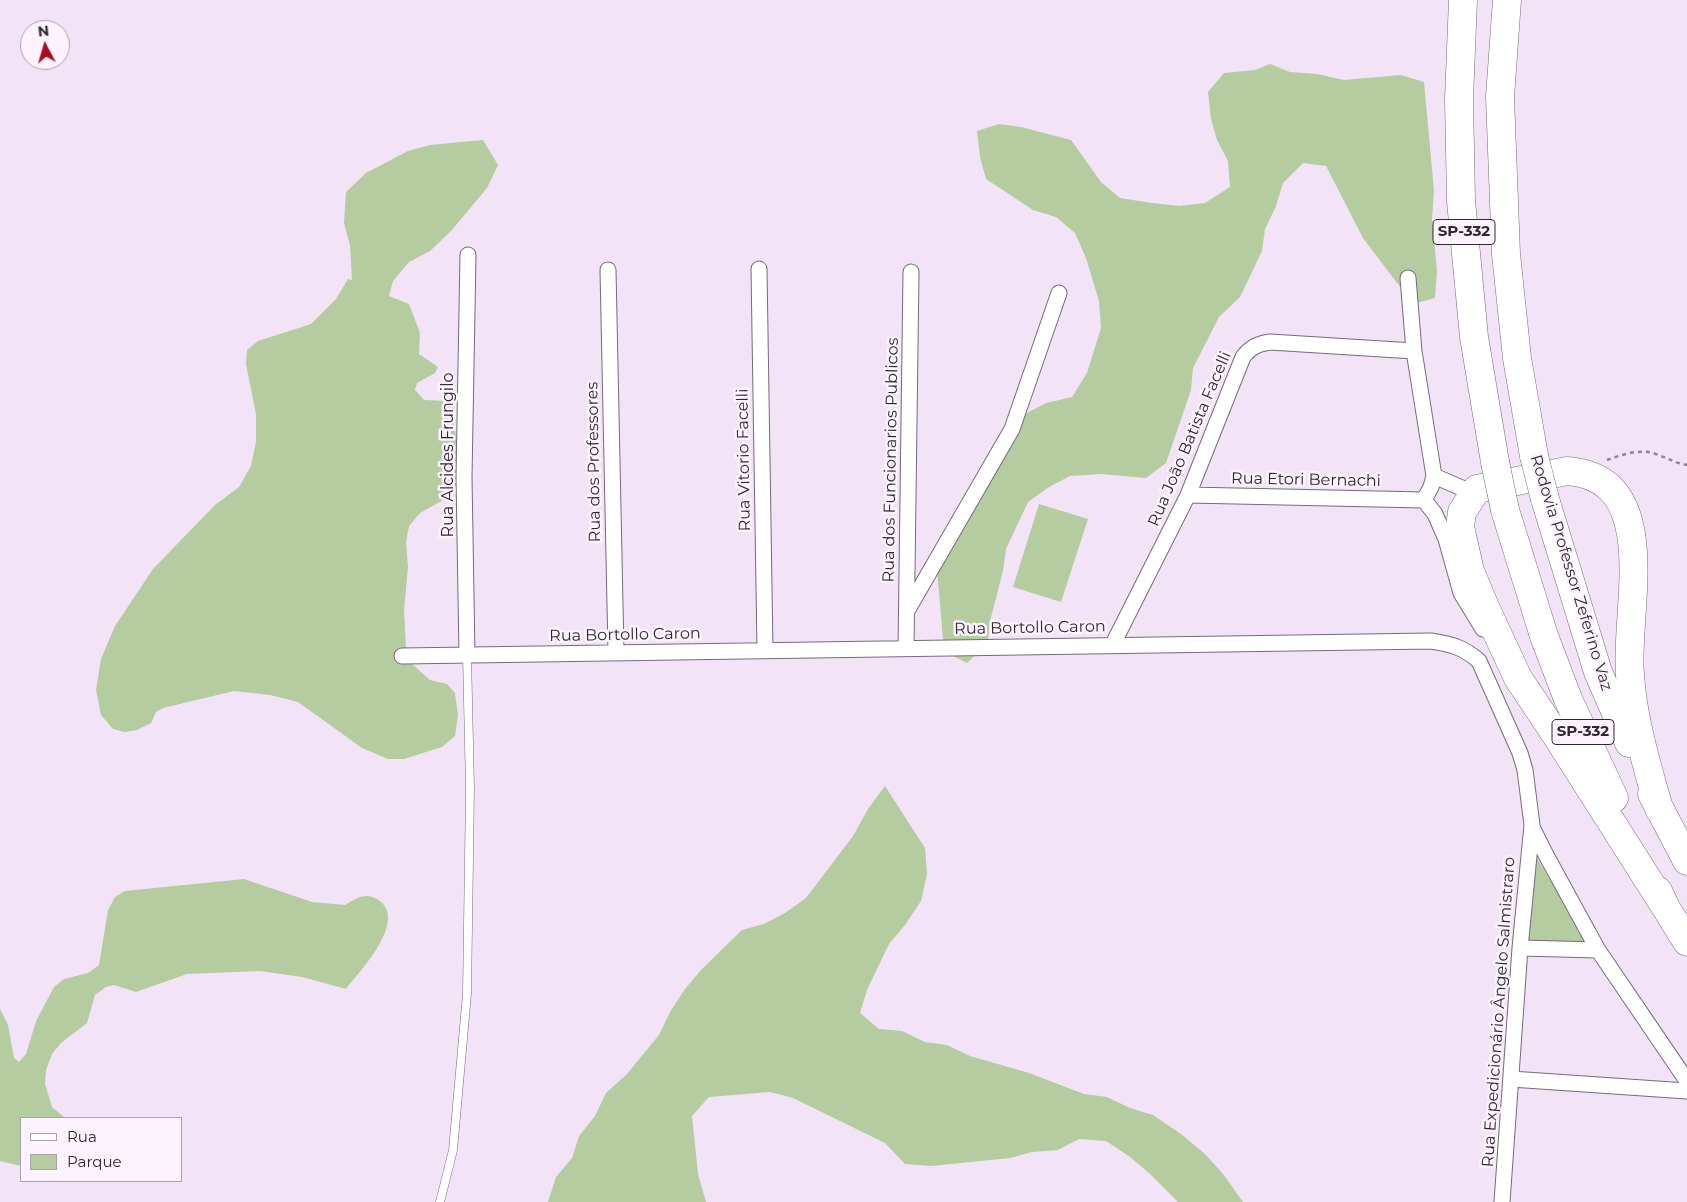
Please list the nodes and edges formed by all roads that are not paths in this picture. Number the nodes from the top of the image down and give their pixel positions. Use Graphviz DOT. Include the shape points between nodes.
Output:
graph roads {
  1 [pos="1463,0"];
  2 [pos="1507,0"];
  3 [pos="468,255"];
  4 [pos="759,269"];
  5 [pos="608,270"];
  6 [pos="911,272"];
  7 [pos="1408,278"];
  8 [pos="1059,293"];
  9 [pos="1414,350"];
  10 [pos="1434,476"];
  11 [pos="1477,489"];
  12 [pos="1188,495"];
  13 [pos="1424,500"];
  14 [pos="906,613"];
  15 [pos="1113,644"];
  16 [pos="906,648"];
  17 [pos="765,650"];
  18 [pos="616,652"];
  19 [pos="467,655"];
  20 [pos="402,656"];
  21 [pos="1518,678"];
  22 [pos="1659,809"];
  23 [pos="1532,825"];
  24 [pos="1687,861"];
  25 [pos="1666,908"];
  26 [pos="1687,942"];
  27 [pos="1520,948"];
  28 [pos="1598,950"];
  29 [pos="1510,1079"];
  30 [pos="1687,1081"];
  31 [pos="1687,1091"];
  32 [pos="440,1202"];
  33 [pos="1502,1202"];
  1 -- 25 [label="highway, SP-332, bridge" via="1459,99 1461,201 1474,337 1505,510 1544,636 1568,699"];
  2 -- 22 [label="highway, Rodovia Professor Zeferino Vaz / SP-332, bridge" via="1500,97 1506,254 1534,456 1598,672"];
  3 -- 19 [label="street, Rua Alcides Frungilo" via="464,477"];
  4 -- 17 [label="street, Rua Vitorio Facelli"];
  5 -- 18 [label="street, Rua dos Professores"];
  6 -- 14 [label="street, Rua dos Funcionarios Publicos"];
  7 -- 9 [label="street"];
  8 -- 14 [label="street" via="1012,429"];
  9 -- 10 [label="street"];
  9 -- 12 [label="street, Rua João Batista Facelli" via="1270,342 1250,348 1243,357"];
  10 -- 11 [label="street" via="1464,488"];
  10 -- 13 [label="street"];
  11 -- 21 [label="highway" via="1462,512 1460,527 1470,571"];
  11 -- 22 [label="highway" via="1567,471 1581,472 1608,486 1620,500 1630,526 1635,570 1629,673 1634,714"];
  12 -- 13 [label="street, Rua Etori Bernachi"];
  12 -- 15 [label="street, Rua João Batista Facelli"];
  13 -- 21 [label="street" via="1435,514 1446,539 1461,593"];
  14 -- 16 [label="street, Rua dos Funcionarios Publicos"];
  15 -- 16 [label="street, Rua Bortollo Caron"];
  15 -- 23 [label="street, Rua Bortollo Caron" via="1430,641 1468,651 1479,661 1520,753"];
  16 -- 17 [label="street, Rua Bortollo Caron"];
  17 -- 18 [label="street, Rua Bortollo Caron"];
  18 -- 19 [label="street, Rua Bortollo Caron"];
  19 -- 20 [label="street, Rua Bortollo Caron"];
  19 -- 32 [label="lane" via="470,789 467,994 452,1150"];
  21 -- 25 [label="highway"];
  22 -- 24 [label="highway, Rodovia Professor Zeferino Vaz / SP-332"];
  23 -- 27 [label="street, Rua Expedicionário Ângelo Salmistraro"];
  23 -- 28 [label="street"];
  25 -- 26 [label="highway, SP-332"];
  27 -- 28 [label="street"];
  27 -- 29 [label="street, Rua Expedicionário Ângelo Salmistraro"];
  28 -- 30 [label="street"];
  29 -- 31 [label="street"];
  29 -- 33 [label="street, Rua Expedicionário Ângelo Salmistraro"];
}
